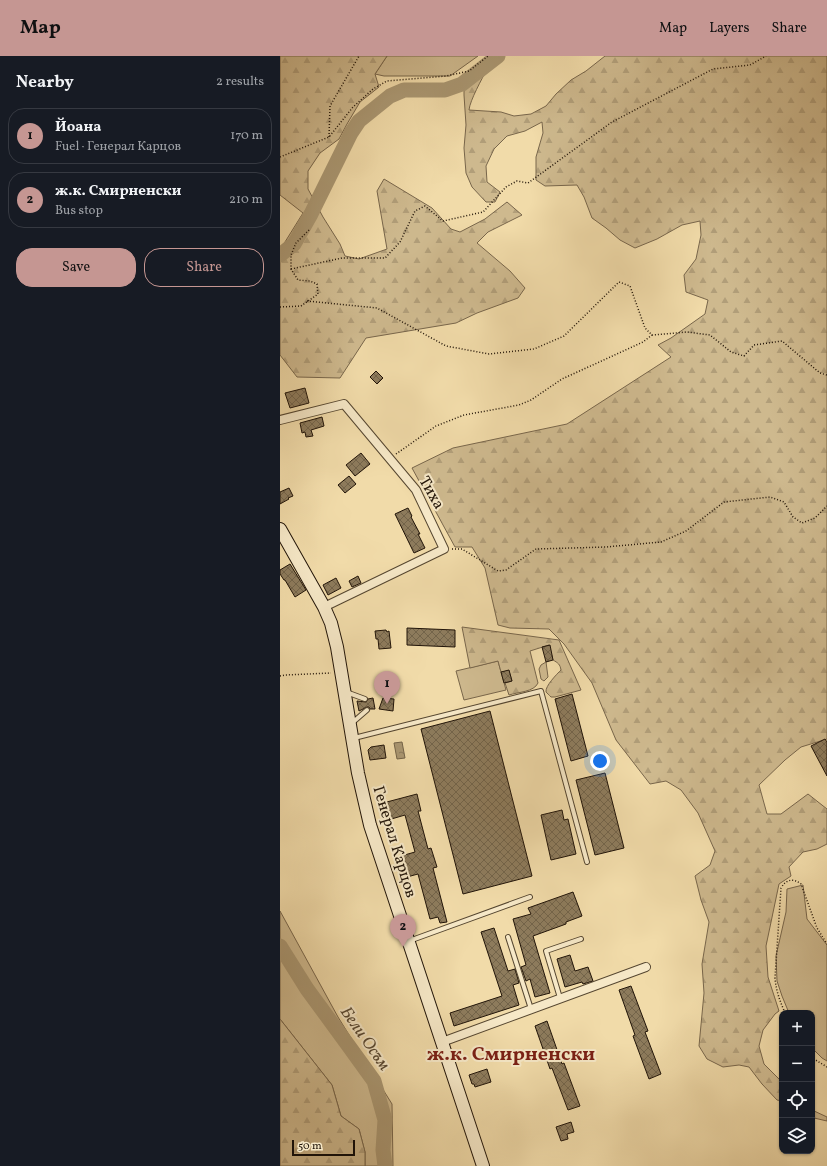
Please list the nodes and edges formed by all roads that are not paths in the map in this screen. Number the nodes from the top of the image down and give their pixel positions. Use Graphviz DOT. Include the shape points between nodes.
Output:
graph roads {
  1 [pos="280,420"];
  2 [pos="280,529"];
  3 [pos="324,607"];
  4 [pos="344,691"];
  5 [pos="365,699"];
  6 [pos="367,710"];
  7 [pos="349,725"];
  8 [pos="351,739"];
  9 [pos="587,862"];
  10 [pos="530,898"];
  11 [pos="508,937"];
  12 [pos="581,939"];
  13 [pos="408,941"];
  14 [pos="646,967"];
  15 [pos="560,998"];
  16 [pos="531,1009"];
  17 [pos="442,1042"];
  18 [pos="483,1166"];
  1 -- 3 [label="street, Тиха" via="344,404 416,490 444,549"];
  2 -- 3 [label="main road, Генерал Карцов"];
  3 -- 4 [label="main road, Генерал Карцов" via="334,635"];
  4 -- 5 [label="lane"];
  4 -- 7 [label="main road, Генерал Карцов"];
  6 -- 7 [label="lane"];
  7 -- 8 [label="main road, Генерал Карцов"];
  8 -- 9 [label="lane" via="541,691"];
  8 -- 13 [label="main road, Генерал Карцов" via="370,825"];
  10 -- 13 [label="lane"];
  11 -- 16 [label="lane"];
  12 -- 15 [label="lane" via="546,951"];
  13 -- 17 [label="main road, Генерал Карцов"];
  14 -- 15 [label="street"];
  15 -- 16 [label="street"];
  16 -- 17 [label="street"];
  17 -- 18 [label="main road, Генерал Карцов"];
}
